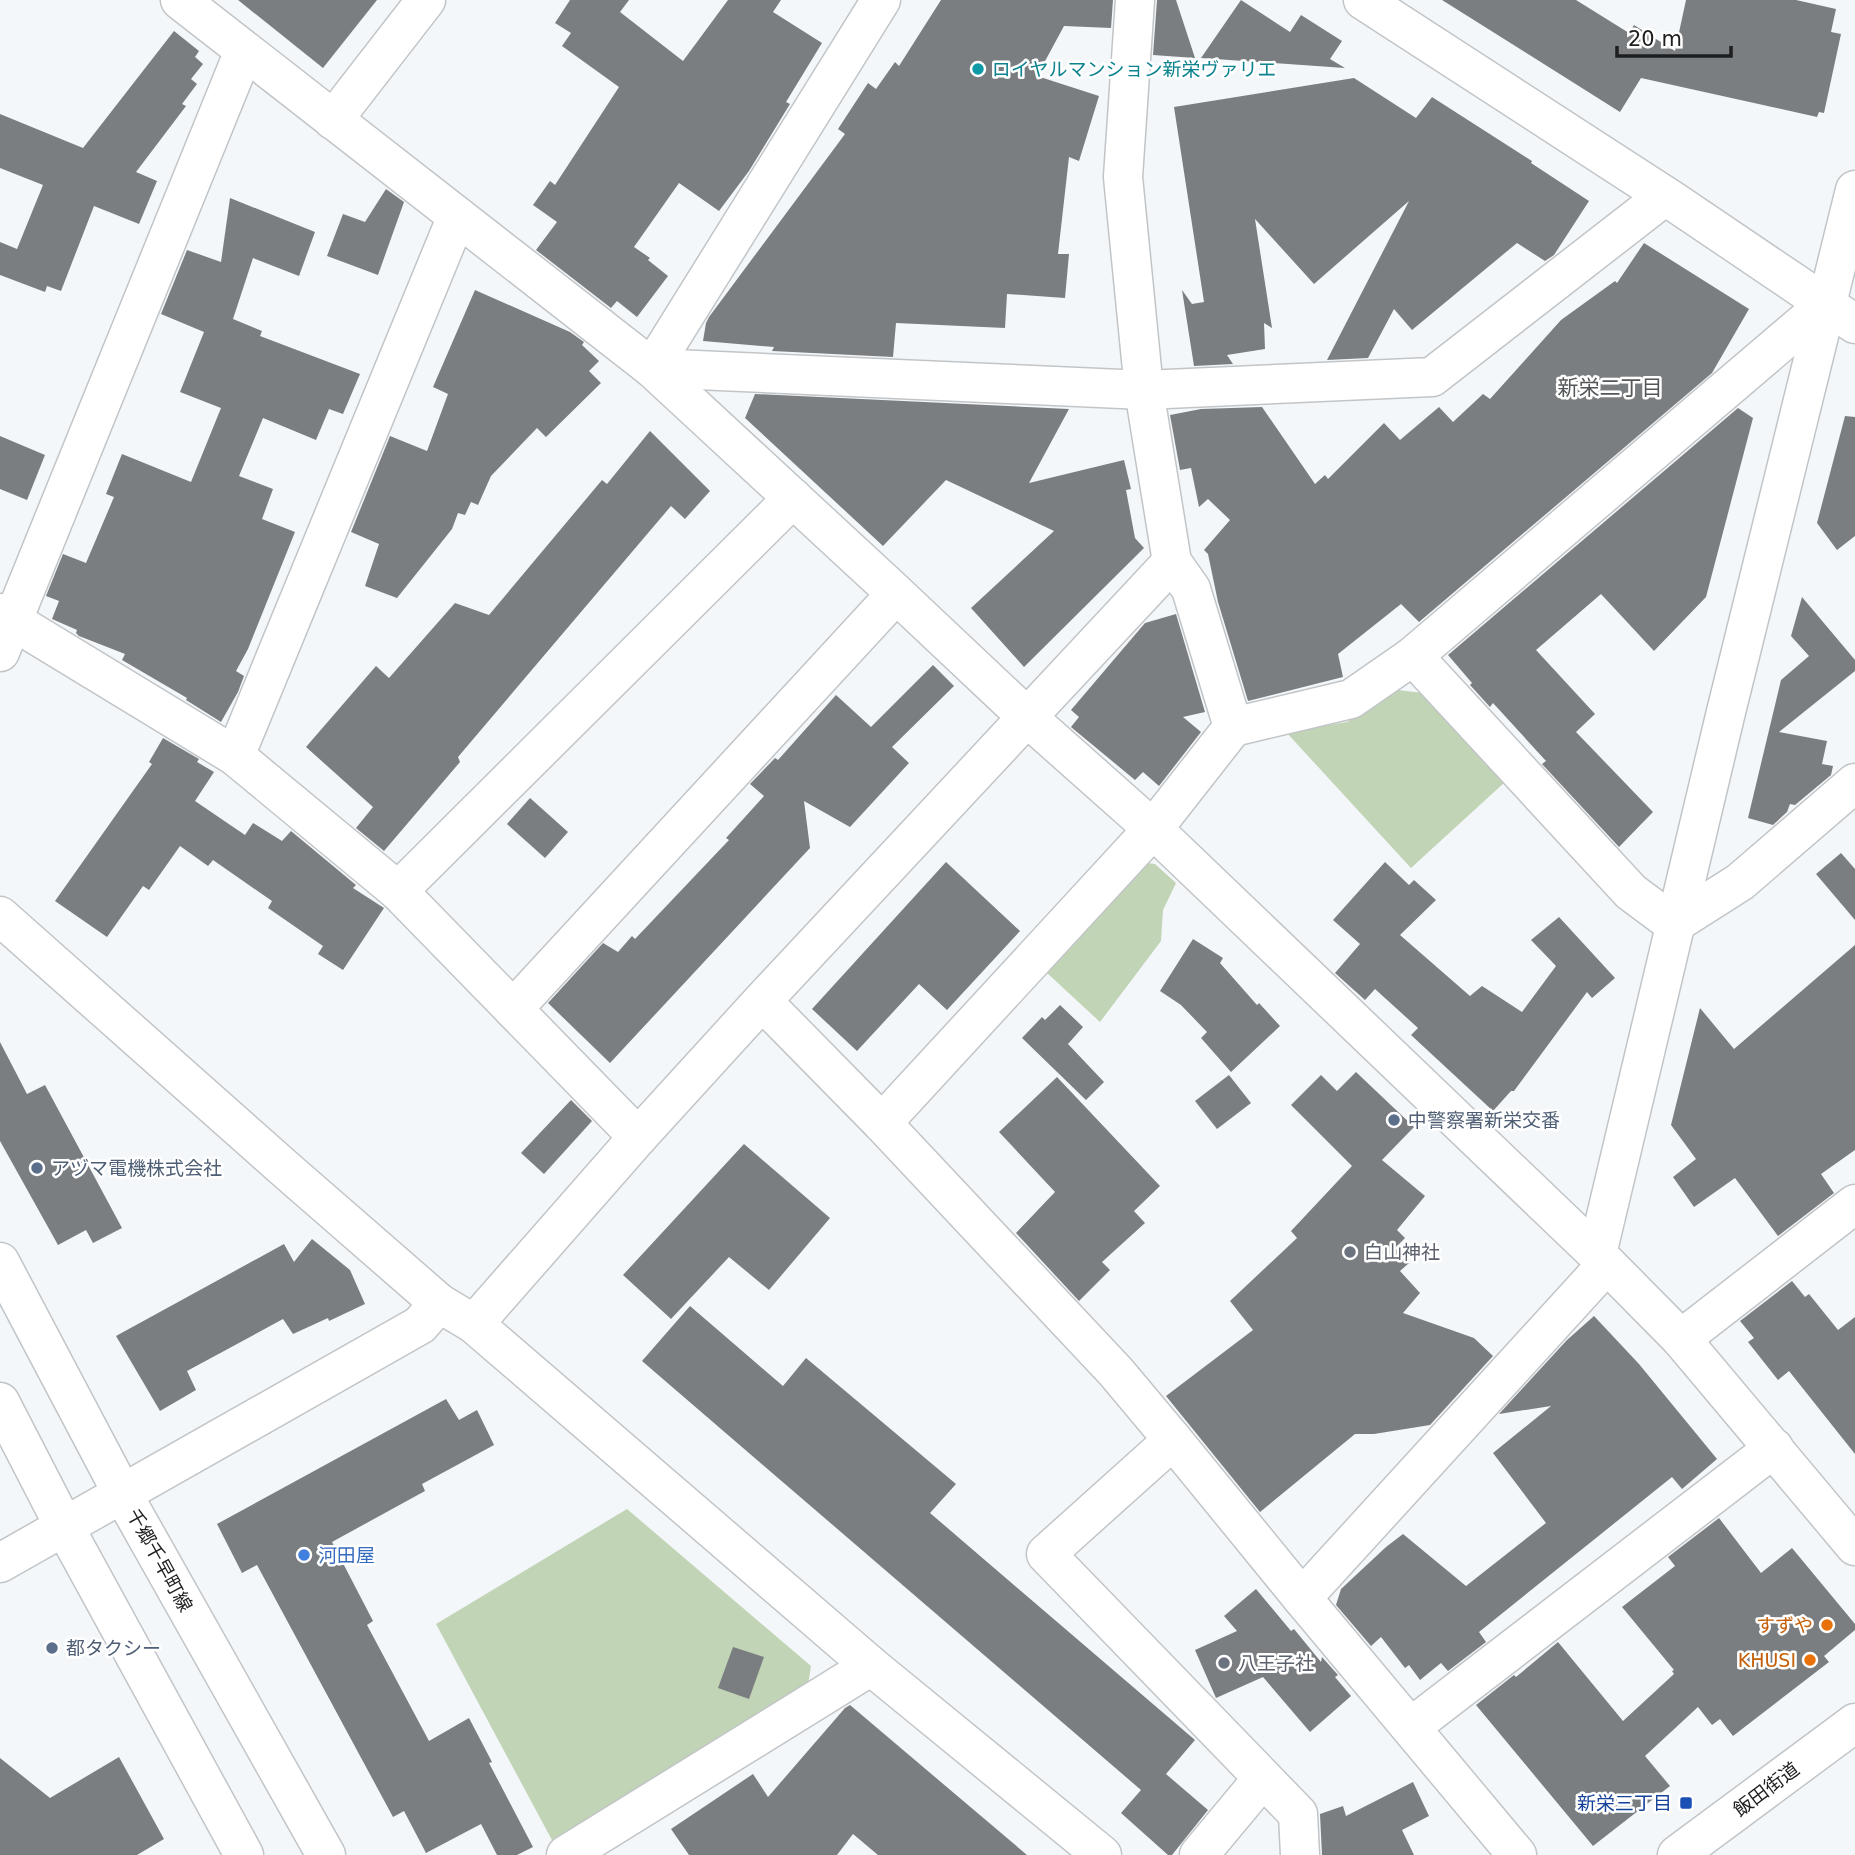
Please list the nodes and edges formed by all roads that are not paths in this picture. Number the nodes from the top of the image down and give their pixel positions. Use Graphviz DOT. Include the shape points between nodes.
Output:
graph roads {
  1 [pos="180,0"];
  2 [pos="426,0"];
  3 [pos="881,0"];
  4 [pos="1135,0"];
  5 [pos="1363,0"];
  6 [pos="244,51"];
  7 [pos="333,120"];
  8 [pos="1855,190"];
  9 [pos="1665,196"];
  10 [pos="457,216"];
  11 [pos="1840,314"];
  12 [pos="652,368"];
  13 [pos="1144,390"];
  14 [pos="793,498"];
  15 [pos="1172,562"];
  16 [pos="896,594"];
  17 [pos="4,629"];
  18 [pos="1413,656"];
  19 [pos="1028,718"];
  20 [pos="1233,727"];
  21 [pos="235,756"];
  22 [pos="1855,783"];
  23 [pos="1153,829"];
  24 [pos="398,891"];
  25 [pos="0,916"];
  26 [pos="1674,924"];
  27 [pos="762,1001"];
  28 [pos="513,1009"];
  29 [pos="882,1123"];
  30 [pos="638,1137"];
  31 [pos="1855,1203"];
  32 [pos="1601,1259"];
  33 [pos="0,1262"];
  34 [pos="439,1303"];
  35 [pos="474,1324"];
  36 [pos="1681,1339"];
  37 [pos="0,1402"];
  38 [pos="1173,1440"];
  39 [pos="1774,1448"];
  40 [pos="122,1493"];
  41 [pos="65,1528"];
  42 [pos="1855,1546"];
  43 [pos="0,1563"];
  44 [pos="1302,1598"];
  45 [pos="871,1666"];
  46 [pos="1855,1723"];
  47 [pos="1411,1727"];
  48 [pos="1263,1778"];
  49 [pos="244,1855"];
  50 [pos="326,1855"];
  51 [pos="566,1855"];
  52 [pos="1102,1855"];
  53 [pos="1199,1855"];
  54 [pos="1300,1855"];
  55 [pos="1517,1855"];
  56 [pos="1677,1855"];
  1 -- 6 [label="main road"];
  2 -- 7 [label="main road"];
  3 -- 12 [label="main road"];
  4 -- 13 [label="main road" via="1123,177"];
  5 -- 9 [label="main road"];
  6 -- 7 [label="main road"];
  6 -- 17 [label="main road"];
  7 -- 10 [label="main road"];
  8 -- 11 [label="main road"];
  9 -- 11 [label="main road"];
  9 -- 13 [label="main road" via="1432,377"];
  10 -- 12 [label="main road"];
  10 -- 21 [label="main road"];
  11 -- 18 [label="main road"];
  11 -- 26 [label="main road"];
  12 -- 13 [label="main road"];
  12 -- 14 [label="main road"];
  13 -- 15 [label="main road"];
  14 -- 16 [label="main road"];
  14 -- 24 [label="main road"];
  15 -- 19 [label="main road"];
  15 -- 20 [label="main road" via="1191,589"];
  16 -- 19 [label="main road"];
  16 -- 28 [label="main road"];
  17 -- 21 [label="main road"];
  18 -- 20 [label="main road" via="1351,699"];
  18 -- 26 [label="main road" via="1632,892"];
  19 -- 23 [label="main road"];
  19 -- 27 [label="main road"];
  20 -- 23 [label="main road"];
  21 -- 24 [label="main road"];
  22 -- 26 [label="main road" via="1740,883"];
  23 -- 29 [label="main road"];
  23 -- 32 [label="main road"];
  24 -- 28 [label="main road"];
  25 -- 34 [label="main road"];
  26 -- 32 [label="main road"];
  27 -- 29 [label="main road"];
  27 -- 30 [label="main road"];
  28 -- 30 [label="main road"];
  29 -- 38 [label="main road" via="1116,1372"];
  30 -- 35 [label="main road"];
  31 -- 36 [label="main road"];
  32 -- 36 [label="main road"];
  32 -- 44 [label="main road"];
  33 -- 40 [label="main road, 千郷千早町線"];
  34 -- 35 [label="main road"];
  34 -- 40 [label="main road" via="420,1325"];
  35 -- 45 [label="main road"];
  36 -- 39 [label="main road"];
  37 -- 41 [label="main road"];
  38 -- 44 [label="main road"];
  38 -- 48 [label="main road" via="1046,1554"];
  39 -- 42 [label="main road"];
  39 -- 47 [label="main road"];
  40 -- 41 [label="main road"];
  40 -- 50 [label="main road, 千郷千早町線"];
  41 -- 43 [label="main road"];
  41 -- 49 [label="main road"];
  44 -- 47 [label="main road"];
  45 -- 51 [label="main road"];
  45 -- 52 [label="main road"];
  46 -- 56 [label="main road, 飯田街道"];
  47 -- 55 [label="main road"];
  48 -- 53 [label="main road"];
  48 -- 54 [label="main road" via="1298,1814"];
}
